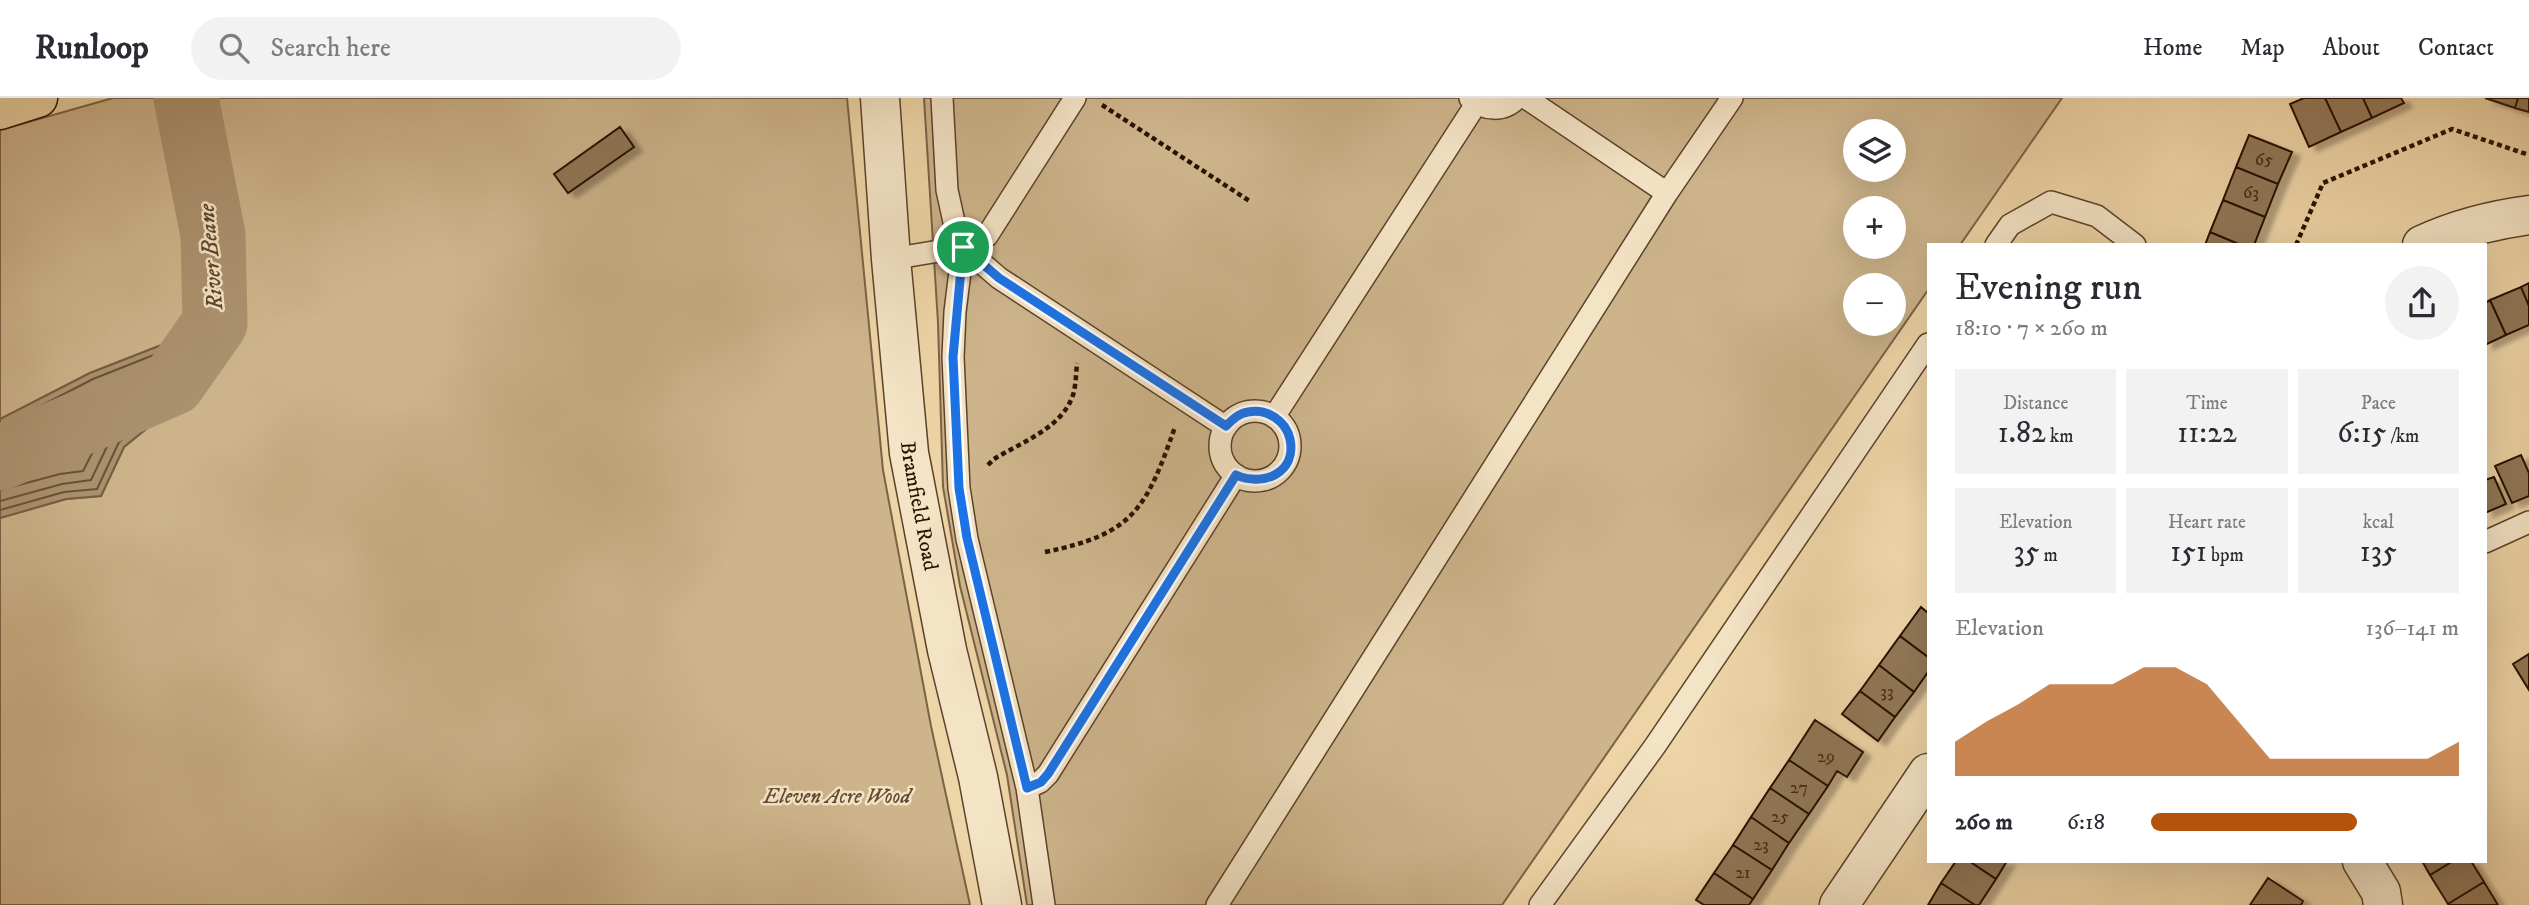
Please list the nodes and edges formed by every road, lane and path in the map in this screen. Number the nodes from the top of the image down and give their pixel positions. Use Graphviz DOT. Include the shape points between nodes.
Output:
graph roads {
  1 [pos="38,98"];
  2 [pos="880,98"];
  3 [pos="942,98"];
  4 [pos="1075,98"];
  5 [pos="1092,98"];
  6 [pos="1517,98"];
  7 [pos="1526,98"];
  8 [pos="1732,98"];
  9 [pos="1473,101"];
  10 [pos="0,110"];
  11 [pos="2529,155"];
  12 [pos="1667,193"];
  13 [pos="1251,202"];
  14 [pos="2529,215"];
  15 [pos="1997,243"];
  16 [pos="2132,243"];
  17 [pos="2297,243"];
  18 [pos="2426,243"];
  19 [pos="963,247"];
  20 [pos="891,259"];
  21 [pos="1075,328"];
  22 [pos="1927,345"];
  23 [pos="1185,400"];
  24 [pos="1275,417"];
  25 [pos="1226,426"];
  26 [pos="1236,475"];
  27 [pos="961,502"];
  28 [pos="2529,522"];
  29 [pos="2487,541"];
  30 [pos="1045,552"];
  31 [pos="1927,774"];
  32 [pos="1027,788"];
  33 [pos="2363,863"];
  34 [pos="1002,905"];
  35 [pos="1044,905"];
  36 [pos="1217,905"];
  37 [pos="1540,905"];
  38 [pos="1839,905"];
  39 [pos="2383,905"];
  1 -- 10 [label="main road"];
  2 -- 20 [label="street, Bramfield Road"];
  3 -- 19 [label="lane" via="947,190"];
  4 -- 19 [label="lane" via="987,236"];
  5 -- 13 [label="path"];
  6 -- 9 [label="lane" via="1501,108 1488,109"];
  7 -- 12 [label="lane"];
  8 -- 12 [label="lane"];
  9 -- 24 [label="lane"];
  11 -- 17 [label="path" via="2452,129 2323,183"];
  12 -- 36 [label="lane"];
  14 -- 18 [label="street" via="2494,220"];
  15 -- 16 [label="lane" via="2010,225 2051,202 2097,216"];
  19 -- 20 [label="lane"];
  19 -- 21 [label="lane" via="999,278"];
  19 -- 27 [label="lane" via="953,357"];
  20 -- 34 [label="street, Bramfield Road" via="909,453"];
  21 -- 23 [label="lane"];
  21 -- 27 [label="path" via="1074,393 1066,410 1054,423 994,459"];
  22 -- 37 [label="lane" via="1655,746"];
  23 -- 25 [label="lane"];
  23 -- 30 [label="path" via="1159,473 1142,504 1102,536"];
  24 -- 25 [label="lane" via="1262,411 1248,412"];
  24 -- 26 [label="lane" via="1290,439 1285,465 1263,481"];
  25 -- 26 [label="lane" via="1221,453"];
  26 -- 32 [label="lane" via="1048,774"];
  27 -- 32 [label="lane"];
  28 -- 29 [label="lane"];
  31 -- 38 [label="street"];
  32 -- 35 [label="lane"];
  33 -- 39 [label="street" via="2381,892"];
}
